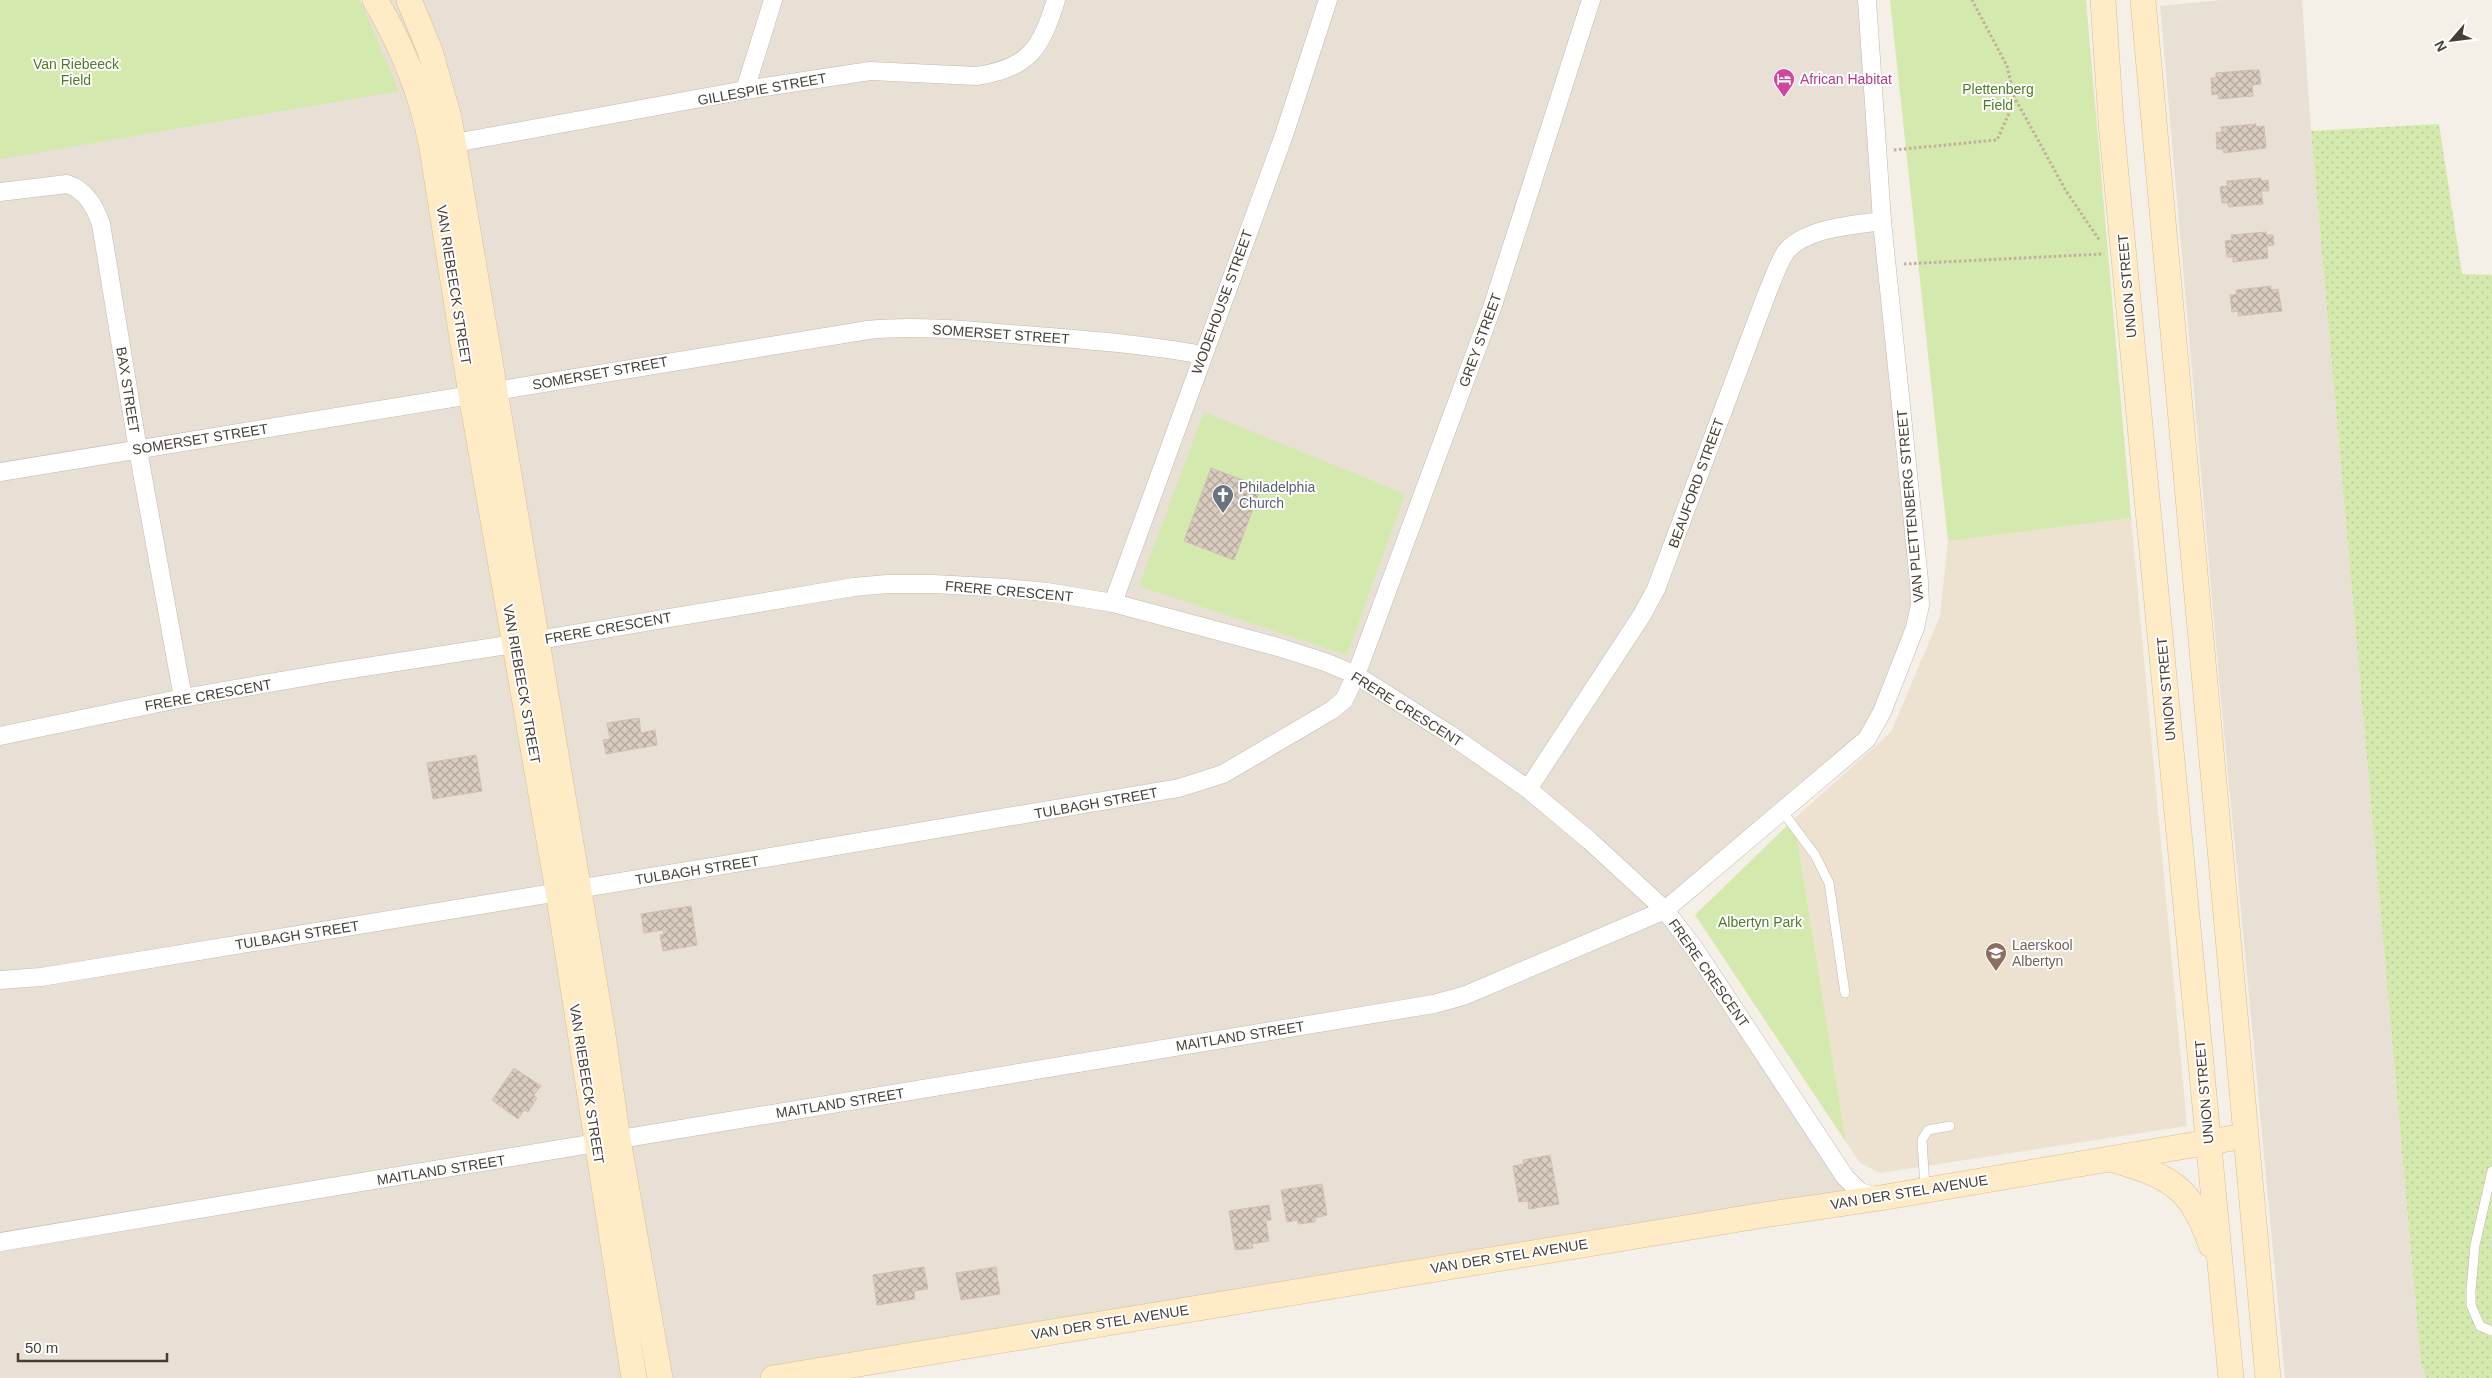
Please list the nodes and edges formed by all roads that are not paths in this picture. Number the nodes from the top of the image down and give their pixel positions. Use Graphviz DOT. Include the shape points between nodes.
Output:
graph roads {
  1 [pos="375,0"];
  2 [pos="409,0"];
  3 [pos="773,0"];
  4 [pos="1056,0"];
  5 [pos="1328,0"];
  6 [pos="1591,0"];
  7 [pos="1867,0"];
  8 [pos="2103,0"];
  9 [pos="2143,0"];
  10 [pos="745,90"];
  11 [pos="443,145"];
  12 [pos="2155,148"];
  13 [pos="2114,150"];
  14 [pos="0,192"];
  15 [pos="1882,221"];
  16 [pos="1203,355"];
  17 [pos="496,390"];
  18 [pos="471,394"];
  19 [pos="138,450"];
  20 [pos="0,472"];
  21 [pos="2196,600"];
  22 [pos="1113,603"];
  23 [pos="2158,605"];
  24 [pos="526,642"];
  25 [pos="1356,675"];
  26 [pos="183,698"];
  27 [pos="0,736"];
  28 [pos="1528,789"];
  29 [pos="1782,811"];
  30 [pos="568,890"];
  31 [pos="1666,910"];
  32 [pos="0,980"];
  33 [pos="1845,992"];
  34 [pos="1950,1126"];
  35 [pos="2245,1136"];
  36 [pos="2209,1141"];
  37 [pos="607,1142"];
  38 [pos="2110,1158"];
  39 [pos="2492,1171"];
  40 [pos="1925,1190"];
  41 [pos="1880,1198"];
  42 [pos="2488,1210"];
  43 [pos="0,1242"];
  44 [pos="626,1254"];
  45 [pos="2222,1279"];
  46 [pos="2492,1331"];
  47 [pos="634,1378"];
  48 [pos="660,1378"];
  49 [pos="773,1378"];
  50 [pos="2231,1378"];
  51 [pos="2268,1378"];
  1 -- 11 [label="street, VAN RIEBEECK STREET" via="404,52 427,121"];
  2 -- 11 [label="street, VAN RIEBEECK STREET" via="435,65"];
  3 -- 10 [label="street"];
  4 -- 10 [label="street, GILLESPIE STREET" via="1041,41 1026,57 1004,70 976,76 870,72"];
  5 -- 16 [label="street, WODEHOUSE STREET" via="1284,135"];
  6 -- 25 [label="street, GREY STREET" via="1493,305"];
  7 -- 15 [label="street, VAN PLETTENBERG STREET"];
  8 -- 13 [label="street, UNION STREET"];
  9 -- 12 [label="street"];
  10 -- 11 [label="street, GILLESPIE STREET"];
  11 -- 17 [label="street, VAN RIEBEECK STREET"];
  11 -- 18 [label="street, VAN RIEBEECK STREET"];
  12 -- 13 [label="street"];
  12 -- 21 [label="street"];
  13 -- 23 [label="street, UNION STREET"];
  14 -- 19 [label="street, BAX STREET" via="67,184 89,200 101,224"];
  15 -- 28 [label="street, BEAUFORD STREET" via="1812,234 1785,254 1656,589 1638,622"];
  15 -- 29 [label="street, VAN PLETTENBERG STREET" via="1920,581 1919,615 1898,674 1871,734"];
  16 -- 17 [label="street, SOMERSET STREET" via="1160,347 890,328"];
  16 -- 22 [label="street, WODEHOUSE STREET"];
  17 -- 18 [label="street, SOMERSET STREET"];
  17 -- 24 [label="street, VAN RIEBEECK STREET"];
  18 -- 19 [label="street, SOMERSET STREET"];
  18 -- 24 [label="street, VAN RIEBEECK STREET"];
  19 -- 20 [label="street, SOMERSET STREET"];
  19 -- 26 [label="street, BAX STREET"];
  21 -- 23 [label="street"];
  21 -- 35 [label="street"];
  22 -- 24 [label="street, FRERE CRESCENT" via="1046,592 887,584 814,592"];
  22 -- 25 [label="street, FRERE CRESCENT" via="1278,647"];
  23 -- 36 [label="street, UNION STREET"];
  24 -- 26 [label="street, FRERE CRESCENT"];
  24 -- 30 [label="street, VAN RIEBEECK STREET"];
  25 -- 28 [label="street, FRERE CRESCENT"];
  25 -- 30 [label="street, TULBAGH STREET" via="1344,700 1332,710 1230,770 1197,784 966,826"];
  26 -- 27 [label="street, FRERE CRESCENT"];
  28 -- 31 [label="street, FRERE CRESCENT"];
  29 -- 31 [label="street, VAN PLETTENBERG STREET"];
  29 -- 33 [label="lane" via="1815,855 1829,883"];
  30 -- 32 [label="street, TULBAGH STREET" via="41,977"];
  30 -- 37 [label="street, VAN RIEBEECK STREET"];
  31 -- 37 [label="street, MAITLAND STREET" via="1466,995 1434,1004"];
  31 -- 41 [label="street, FRERE CRESCENT" via="1700,956 1845,1177 1860,1192"];
  34 -- 40 [label="lane" via="1928,1130 1922,1140"];
  35 -- 36 [label="street, VAN DER STEL AVENUE"];
  35 -- 51 [label="street"];
  36 -- 38 [label="street, VAN DER STEL AVENUE"];
  36 -- 45 [label="street, UNION STREET"];
  37 -- 43 [label="street, MAITLAND STREET"];
  37 -- 44 [label="street, VAN RIEBEECK STREET"];
  38 -- 40 [label="street, VAN DER STEL AVENUE"];
  38 -- 45 [label="street" via="2156,1172 2181,1190 2201,1218"];
  39 -- 42 [label="lane"];
  40 -- 41 [label="street, VAN DER STEL AVENUE"];
  41 -- 49 [label="street, VAN DER STEL AVENUE"];
  42 -- 46 [label="lane" via="2475,1245 2471,1305 2480,1326"];
  44 -- 47 [label="street, VAN RIEBEECK STREET"];
  44 -- 48 [label="street, VAN RIEBEECK STREET"];
  45 -- 50 [label="street, UNION STREET"];
}
